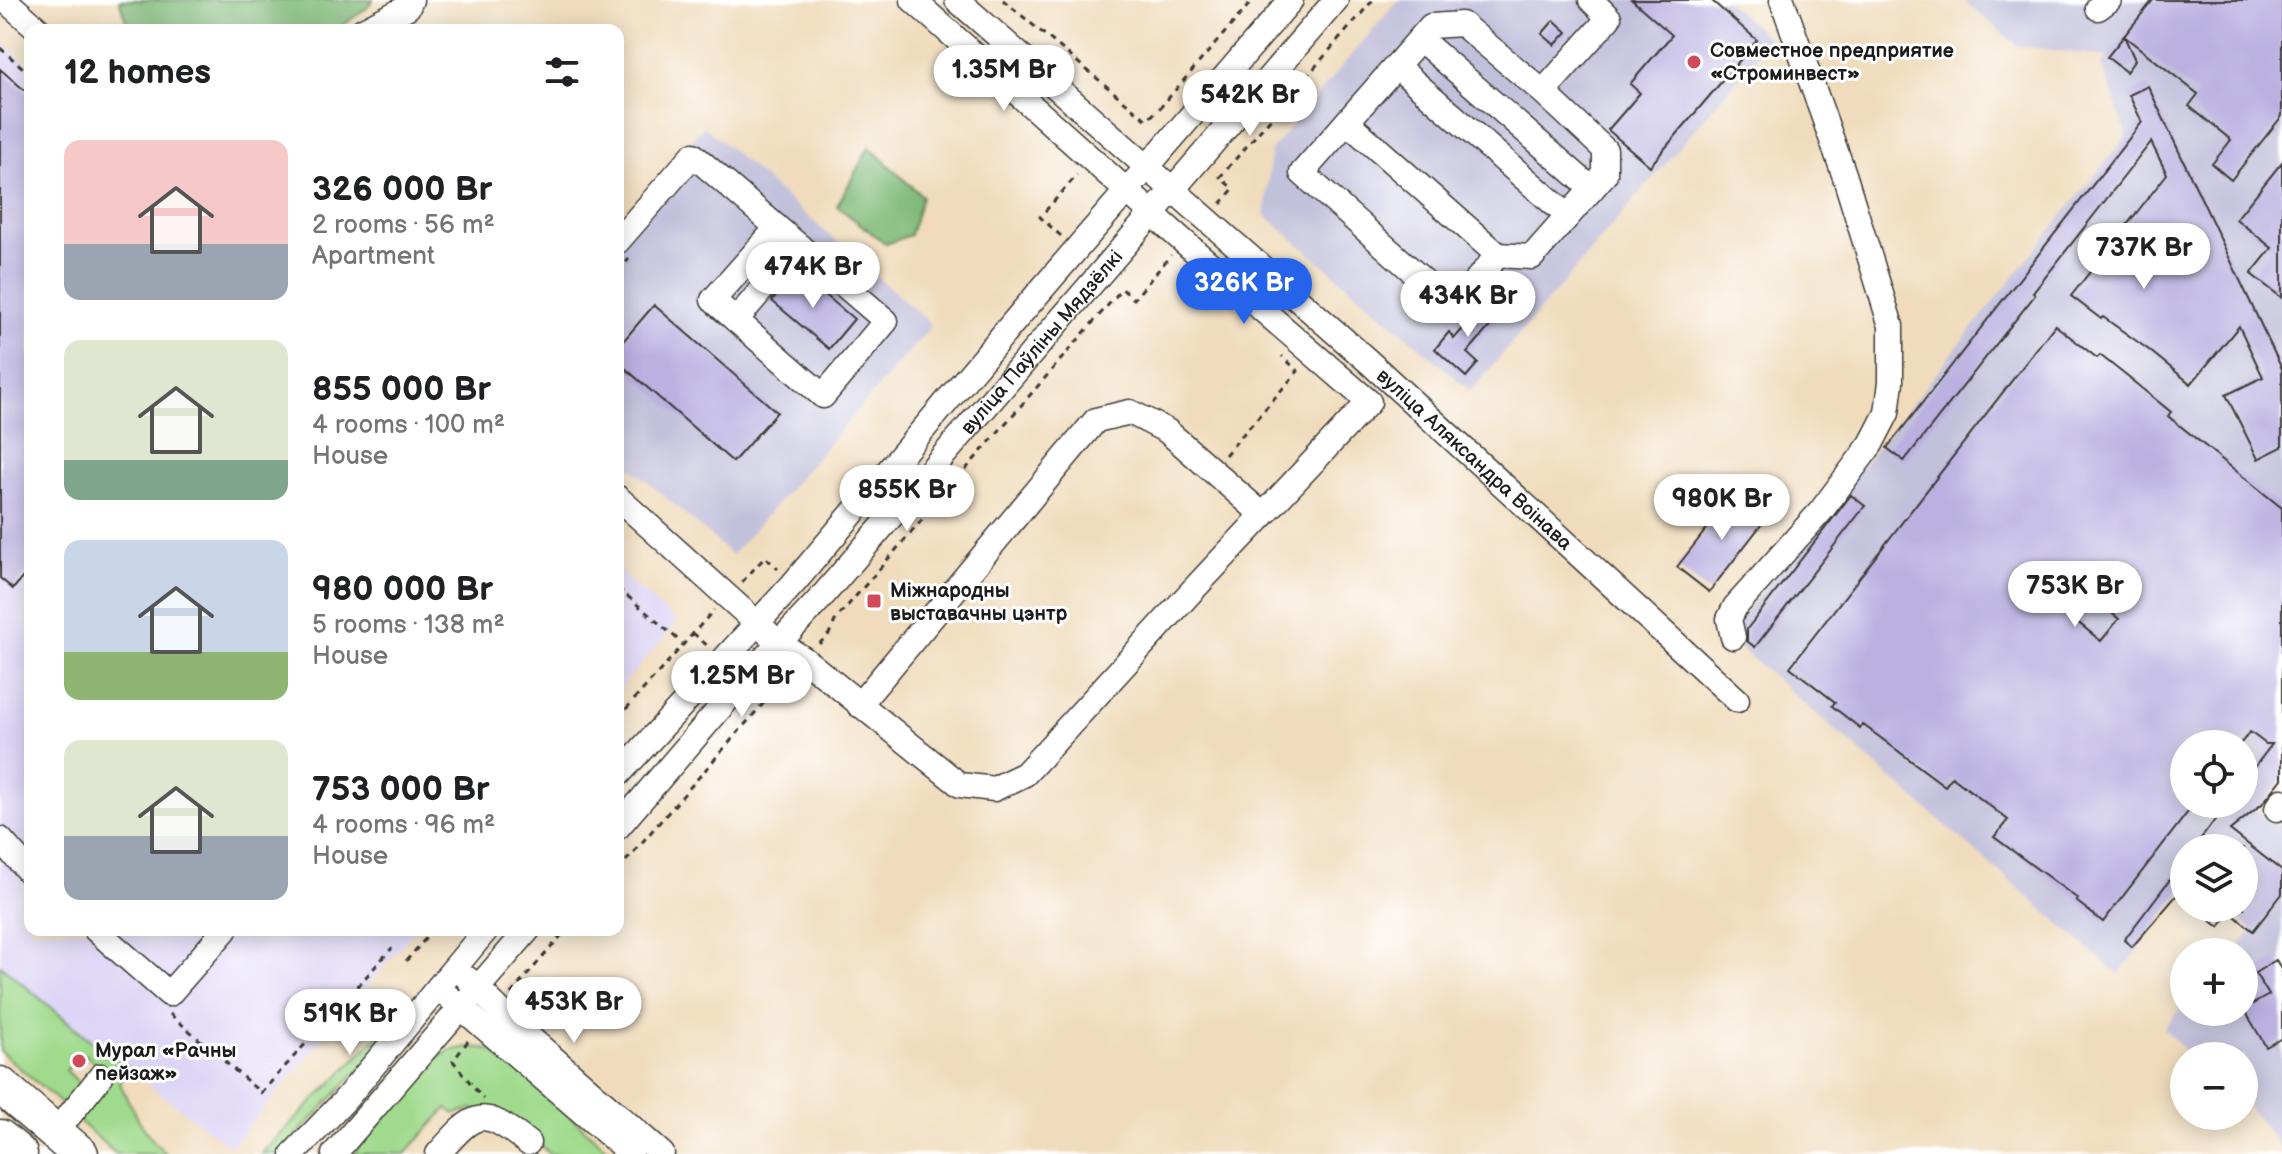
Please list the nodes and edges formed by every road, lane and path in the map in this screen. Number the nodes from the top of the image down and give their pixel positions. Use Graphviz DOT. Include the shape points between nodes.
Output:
graph roads {
  1 [pos="5,0"];
  2 [pos="411,0"];
  3 [pos="913,0"];
  4 [pos="957,0"];
  5 [pos="1003,0"];
  6 [pos="1253,0"];
  7 [pos="1291,0"];
  8 [pos="1336,0"];
  9 [pos="1373,0"];
  10 [pos="1591,0"];
  11 [pos="1782,0"];
  12 [pos="32,24"];
  13 [pos="375,24"];
  14 [pos="1420,39"];
  15 [pos="0,48"];
  16 [pos="1396,66"];
  17 [pos="24,69"];
  18 [pos="1543,92"];
  19 [pos="1347,122"];
  20 [pos="1149,167"];
  21 [pos="1081,171"];
  22 [pos="1592,189"];
  23 [pos="1174,190"];
  24 [pos="1127,192"];
  25 [pos="1153,214"];
  26 [pos="1568,216"];
  27 [pos="1208,219"];
  28 [pos="777,228"];
  29 [pos="624,234"];
  30 [pos="1183,241"];
  31 [pos="799,246"];
  32 [pos="1075,249"];
  33 [pos="1498,255"];
  34 [pos="736,320"];
  35 [pos="1279,354"];
  36 [pos="1212,470"];
  37 [pos="624,503"];
  38 [pos="1263,515"];
  39 [pos="624,593"];
  40 [pos="758,624"];
  41 [pos="1733,637"];
  42 [pos="683,643"];
  43 [pos="779,643"];
  44 [pos="804,659"];
  45 [pos="1737,700"];
  46 [pos="859,705"];
  47 [pos="624,769"];
  48 [pos="624,820"];
  49 [pos="0,839"];
  50 [pos="624,863"];
  51 [pos="24,866"];
  52 [pos="103,936"];
  53 [pos="220,936"];
  54 [pos="428,936"];
  55 [pos="481,936"];
  56 [pos="523,936"];
  57 [pos="392,948"];
  58 [pos="406,961"];
  59 [pos="456,968"];
  60 [pos="439,988"];
  61 [pos="478,989"];
  62 [pos="460,1007"];
  63 [pos="167,1012"];
  64 [pos="101,1076"];
  65 [pos="0,1085"];
  66 [pos="0,1138"];
  67 [pos="68,1143"];
  68 [pos="528,1143"];
  69 [pos="19,1154"];
  70 [pos="293,1154"];
  71 [pos="334,1154"];
  72 [pos="438,1154"];
  73 [pos="631,1154"];
  74 [pos="662,1154"];
  1 -- 12 [label="street"];
  2 -- 13 [label="street" via="408,7"];
  3 -- 24 [label="street, вуліца Аляксандра Воінава"];
  4 -- 20 [label="street, вуліца Аляксандра Воінава"];
  5 -- 6 [label="path" via="1147,120"];
  7 -- 20 [label="street, вуліца Паўліны Мядзёлкі"];
  8 -- 23 [label="street, вуліца Паўліны Мядзёлкі"];
  9 -- 27 [label="path" via="1220,177 1233,189"];
  10 -- 18 [label="street" via="1609,18"];
  11 -- 41 [label="street" via="1891,326 1891,382 1887,413 1871,444 1821,511 1735,607 1729,619"];
  14 -- 16 [label="street"];
  14 -- 18 [label="street" via="1431,26 1462,24"];
  14 -- 22 [label="street"];
  15 -- 17 [label="path"];
  16 -- 19 [label="street"];
  16 -- 26 [label="street"];
  18 -- 22 [label="street" via="1605,150 1605,174"];
  19 -- 33 [label="street"];
  19 -- 33 [label="street" via="1302,173 1406,266 1453,307"];
  20 -- 23 [label="street, вуліца Аляксандра Воінава"];
  20 -- 24 [label="street, вуліца Паўліны Мядзёлкі"];
  21 -- 32 [label="path" via="1040,217"];
  22 -- 26 [label="street"];
  23 -- 25 [label="street, вуліца Паўліны Мядзёлкі"];
  23 -- 27 [label="street, вуліца Аляксандра Воінава"];
  24 -- 25 [label="street, вуліца Аляксандра Воінава"];
  24 -- 32 [label="street, вуліца Паўліны Мядзёлкі"];
  25 -- 30 [label="street, вуліца Аляксандра Воінава"];
  25 -- 43 [label="street, вуліца Паўліны Мядзёлкі"];
  26 -- 33 [label="street" via="1532,257"];
  27 -- 45 [label="street, вуліца Аляксандра Воінава"];
  28 -- 29 [label="street" via="693,155"];
  28 -- 31 [label="street"];
  28 -- 34 [label="street" via="713,300"];
  30 -- 38 [label="street, вуліца Аляксандра Воінава" via="1369,402"];
  30 -- 44 [label="path" via="1134,299 1122,289"];
  31 -- 34 [label="street"];
  31 -- 34 [label="street" via="886,321 823,396"];
  32 -- 40 [label="street, вуліца Паўліны Мядзёлкі"];
  35 -- 36 [label="path" via="1298,371"];
  36 -- 38 [label="street"];
  36 -- 46 [label="street" via="1167,431 1130,412 1096,420"];
  37 -- 40 [label="street"];
  38 -- 46 [label="street" via="1025,774 994,789 960,785"];
  39 -- 42 [label="path"];
  40 -- 43 [label="street"];
  40 -- 47 [label="street, вуліца Паўліны Мядзёлкі"];
  43 -- 44 [label="street"];
  43 -- 48 [label="street, вуліца Паўліны Мядзёлкі"];
  44 -- 46 [label="street"];
  44 -- 50 [label="path"];
  49 -- 51 [label="street"];
  52 -- 53 [label="street" via="169,994"];
  54 -- 58 [label="path"];
  55 -- 59 [label="street"];
  56 -- 61 [label="street"];
  57 -- 63 [label="path" via="261,1093"];
  59 -- 60 [label="street"];
  59 -- 61 [label="street"];
  60 -- 62 [label="street"];
  60 -- 70 [label="street"];
  61 -- 62 [label="street"];
  61 -- 74 [label="street"];
  62 -- 71 [label="street"];
  62 -- 73 [label="street"];
  64 -- 67 [label="street"];
  65 -- 67 [label="highway"];
  66 -- 69 [label="highway"];
  68 -- 72 [label="street" via="500,1121 479,1118 465,1123"];
}
